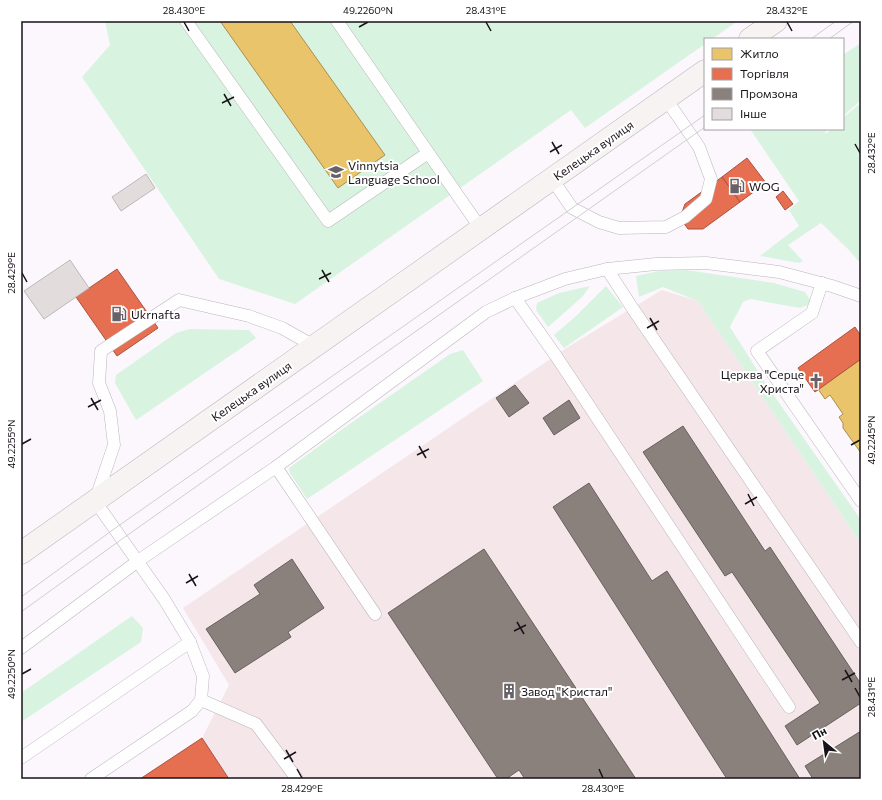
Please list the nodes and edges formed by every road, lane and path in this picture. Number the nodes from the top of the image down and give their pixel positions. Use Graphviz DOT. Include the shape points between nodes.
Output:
graph roads {
  1 [pos="186,21"];
  2 [pos="337,21"];
  3 [pos="776,21"];
  4 [pos="751,38"];
  5 [pos="704,72"];
  6 [pos="666,99"];
  7 [pos="428,153"];
  8 [pos="552,179"];
  9 [pos="481,229"];
  10 [pos="608,269"];
  11 [pos="822,283"];
  12 [pos="861,296"];
  13 [pos="515,298"];
  14 [pos="314,346"];
  15 [pos="276,466"];
  16 [pos="95,501"];
  17 [pos="861,501"];
  18 [pos="21,553"];
  19 [pos="138,561"];
  20 [pos="374,614"];
  21 [pos="190,642"];
  22 [pos="861,642"];
  23 [pos="21,648"];
  24 [pos="201,700"];
  25 [pos="789,707"];
  26 [pos="21,758"];
  27 [pos="91,779"];
  28 [pos="297,779"];
  1 -- 7 [label="lane" via="328,221"];
  2 -- 7 [label="lane"];
  3 -- 4 [label="main road"];
  5 -- 6 [label="main road, Келецька вулиця"];
  6 -- 8 [label="main road, Келецька вулиця"];
  6 -- 8 [label="lane" via="699,147 711,179 706,199 684,217 666,227 619,228 598,222 572,208"];
  7 -- 9 [label="lane"];
  8 -- 9 [label="main road, Келецька вулиця"];
  9 -- 14 [label="main road, Келецька вулиця"];
  10 -- 11 [label="lane" via="656,264 706,263 779,272"];
  10 -- 13 [label="lane" via="565,279"];
  10 -- 22 [label="lane"];
  11 -- 12 [label="lane"];
  11 -- 17 [label="lane" via="812,313 757,351"];
  13 -- 15 [label="lane" via="486,312"];
  13 -- 25 [label="lane"];
  14 -- 16 [label="main road, Келецька вулиця"];
  14 -- 16 [label="lane" via="282,328 249,316 179,300 101,351 99,383 110,412 114,445"];
  15 -- 19 [label="lane"];
  15 -- 20 [label="lane"];
  16 -- 18 [label="main road, Келецька вулиця"];
  16 -- 19 [label="lane"];
  19 -- 21 [label="lane"];
  19 -- 23 [label="lane"];
  21 -- 24 [label="lane" via="202,676"];
  21 -- 26 [label="lane"];
  24 -- 27 [label="lane" via="192,711"];
  24 -- 28 [label="lane" via="256,724"];
}
